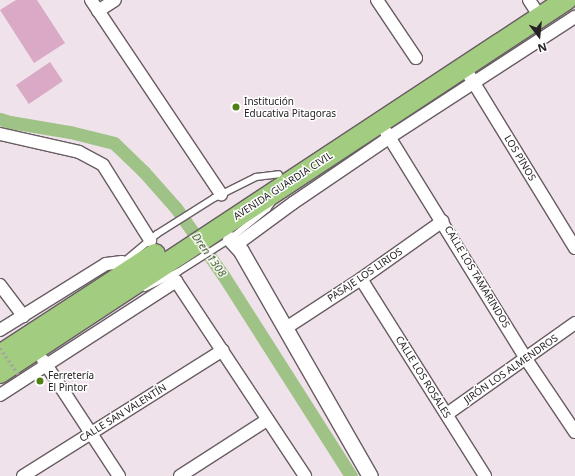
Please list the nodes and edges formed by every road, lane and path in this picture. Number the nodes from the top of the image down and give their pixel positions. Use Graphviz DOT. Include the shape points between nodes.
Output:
graph roads {
  1 [pos="91,0"];
  2 [pos="115,0"];
  3 [pos="378,0"];
  4 [pos="566,0"];
  5 [pos="537,6"];
  6 [pos="98,11"];
  7 [pos="575,17"];
  8 [pos="416,58"];
  9 [pos="469,75"];
  10 [pos="385,130"];
  11 [pos="0,134"];
  12 [pos="282,180"];
  13 [pos="221,194"];
  14 [pos="443,221"];
  15 [pos="220,230"];
  16 [pos="575,248"];
  17 [pos="166,250"];
  18 [pos="120,265"];
  19 [pos="112,274"];
  20 [pos="361,279"];
  21 [pos="0,284"];
  22 [pos="94,302"];
  23 [pos="23,316"];
  24 [pos="575,324"];
  25 [pos="286,328"];
  26 [pos="0,330"];
  27 [pos="0,348"];
  28 [pos="223,350"];
  29 [pos="0,356"];
  30 [pos="41,357"];
  31 [pos="526,359"];
  32 [pos="0,373"];
  33 [pos="20,377"];
  34 [pos="0,395"];
  35 [pos="447,414"];
  36 [pos="267,420"];
  37 [pos="91,432"];
  38 [pos="575,432"];
  39 [pos="24,476"];
  40 [pos="119,476"];
  41 [pos="180,476"];
  42 [pos="305,476"];
  43 [pos="370,476"];
  44 [pos="485,476"];
  1 -- 6 [label="street"];
  2 -- 6 [label="street"];
  3 -- 8 [label="street"];
  4 -- 5 [label="highway, AVENIDA GUARDIA CIVIL"];
  5 -- 9 [label="highway, AVENIDA GUARDIA CIVIL"];
  5 -- 12 [label="highway, AVENIDA GUARDIA CIVIL"];
  6 -- 13 [label="street"];
  7 -- 9 [label="street"];
  9 -- 10 [label="highway, AVENIDA GUARDIA CIVIL"];
  9 -- 16 [label="street, LOS PINOS"];
  10 -- 12 [label="highway, AVENIDA GUARDIA CIVIL"];
  10 -- 14 [label="street, CALLE LOS TAMARINDOS"];
  10 -- 15 [label="street" via="293,203"];
  11 -- 17 [label="street" via="79,152 103,165"];
  12 -- 13 [label="lane" via="256,177"];
  12 -- 15 [label="highway, AVENIDA GUARDIA CIVIL"];
  12 -- 15 [label="lane" via="267,209"];
  13 -- 15 [label="lane"];
  14 -- 20 [label="street, PASAJE LOS LIRIOS"];
  14 -- 31 [label="street, CALLE LOS TAMARINDOS"];
  15 -- 17 [label="highway, AVENIDA GUARDIA CIVIL"];
  15 -- 17 [label="lane"];
  15 -- 25 [label="street" via="241,251"];
  17 -- 18 [label="lane"];
  17 -- 22 [label="highway, AVENIDA GUARDIA CIVIL"];
  17 -- 22 [label="lane" via="162,281"];
  18 -- 23 [label="street" via="106,264"];
  19 -- 22 [label="lane"];
  20 -- 25 [label="street, PASAJE LOS LIRIOS"];
  20 -- 35 [label="street, CALLE LOS ROSALES"];
  21 -- 23 [label="street"];
  22 -- 29 [label="highway, AVENIDA GUARDIA CIVIL"];
  22 -- 30 [label="highway, AVENIDA GUARDIA CIVIL"];
  23 -- 26 [label="street"];
  24 -- 31 [label="street, JIRÓN LOS ALMENDROS"];
  25 -- 43 [label="street"];
  27 -- 33 [label="path, bridge"];
  28 -- 30 [label="street" via="176,281"];
  28 -- 36 [label="street"];
  28 -- 37 [label="street, CALLE SAN VALENTÍN"];
  30 -- 32 [label="highway, AVENIDA GUARDIA CIVIL"];
  30 -- 34 [label="street"];
  30 -- 37 [label="street"];
  31 -- 35 [label="street, JIRÓN LOS ALMENDROS"];
  31 -- 38 [label="street, CALLE LOS TAMARINDOS"];
  35 -- 44 [label="street, CALLE LOS ROSALES"];
  36 -- 41 [label="street"];
  36 -- 42 [label="street"];
  37 -- 39 [label="street, CALLE SAN VALENTÍN"];
  37 -- 40 [label="street"];
}
